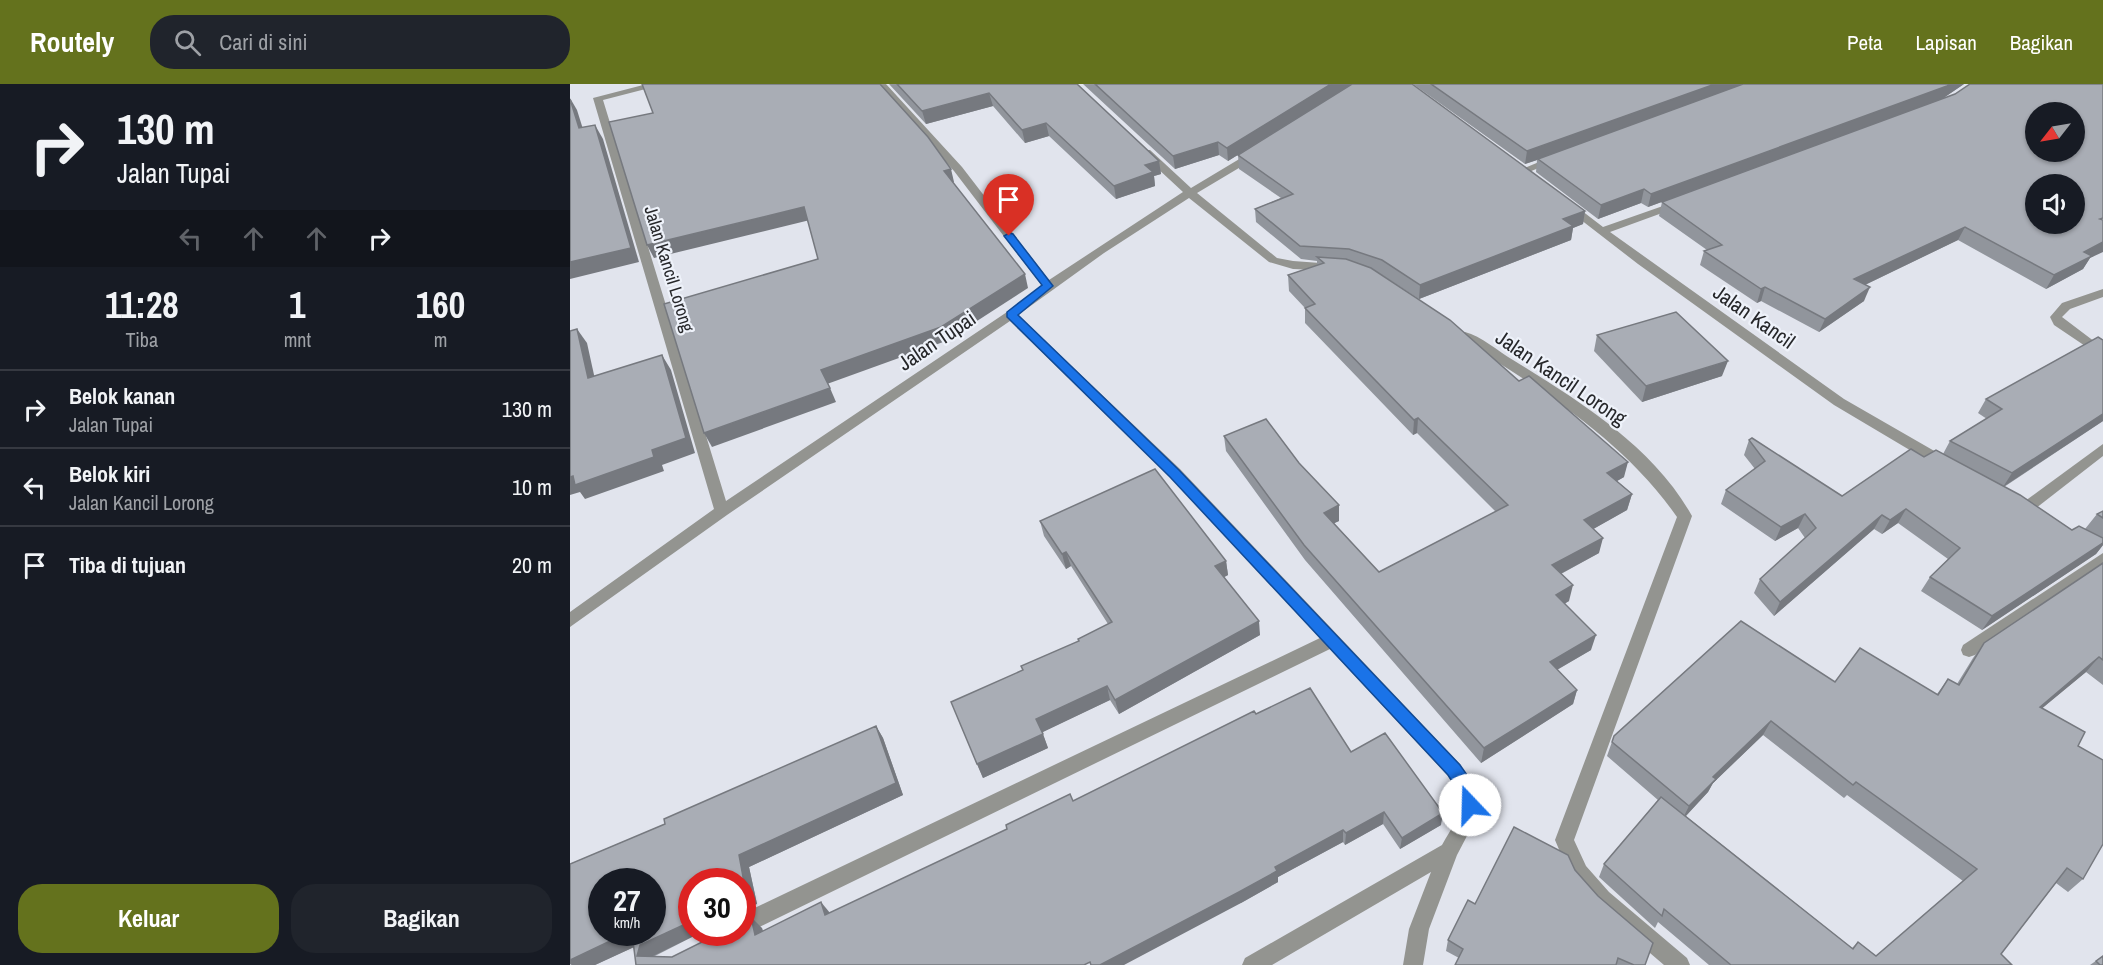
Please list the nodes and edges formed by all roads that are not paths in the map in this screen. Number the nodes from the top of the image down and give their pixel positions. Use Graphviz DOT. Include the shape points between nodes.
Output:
graph roads {
  1 [pos="660,84"];
  2 [pos="881,84"];
  3 [pos="1269,145"];
  4 [pos="1140,146"];
  5 [pos="1566,155"];
  6 [pos="1524,170"];
  7 [pos="1189,192"];
  8 [pos="1558,197"];
  9 [pos="1689,200"];
  10 [pos="1601,231"];
  11 [pos="1348,269"];
  12 [pos="1048,286"];
  13 [pos="2103,293"];
  14 [pos="1011,315"];
  15 [pos="1457,331"];
  16 [pos="2103,354"];
  17 [pos="2103,449"];
  18 [pos="1958,470"];
  19 [pos="2026,508"];
  20 [pos="722,511"];
  21 [pos="2103,559"];
  22 [pos="570,621"];
  23 [pos="1332,640"];
  24 [pos="1969,650"];
  25 [pos="1449,851"];
  26 [pos="756,918"];
  27 [pos="1252,965"];
  28 [pos="1413,965"];
  29 [pos="1680,965"];
  1 -- 20 [label="street, Jalan Kancil Lorong" via="598,98"];
  2 -- 12 [label="street" via="958,169"];
  3 -- 7 [label="street, Jalan Tupai"];
  4 -- 7 [label="street"];
  5 -- 6 [label="street"];
  7 -- 11 [label="street" via="1273,260"];
  7 -- 12 [label="street, Jalan Tupai"];
  8 -- 10 [label="street, Jalan Kancil"];
  9 -- 10 [label="street"];
  10 -- 18 [label="street, Jalan Kancil" via="1839,402"];
  12 -- 14 [label="street, Jalan Tupai"];
  13 -- 16 [label="street" via="2066,306 2056,317"];
  14 -- 20 [label="street, Jalan Tupai"];
  14 -- 23 [label="street" via="1175,473"];
  15 -- 29 [label="street, Jalan Kancil Lorong" via="1608,431 1668,488 1685,516 1564,840 1579,873 1602,899"];
  17 -- 19 [label="street"];
  20 -- 22 [label="street, Jalan Tupai"];
  21 -- 24 [label="street"];
  23 -- 25 [label="street" via="1454,770 1467,790 1469,815"];
  23 -- 26 [label="street"];
  25 -- 27 [label="street"];
  25 -- 28 [label="street" via="1419,928"];
}
